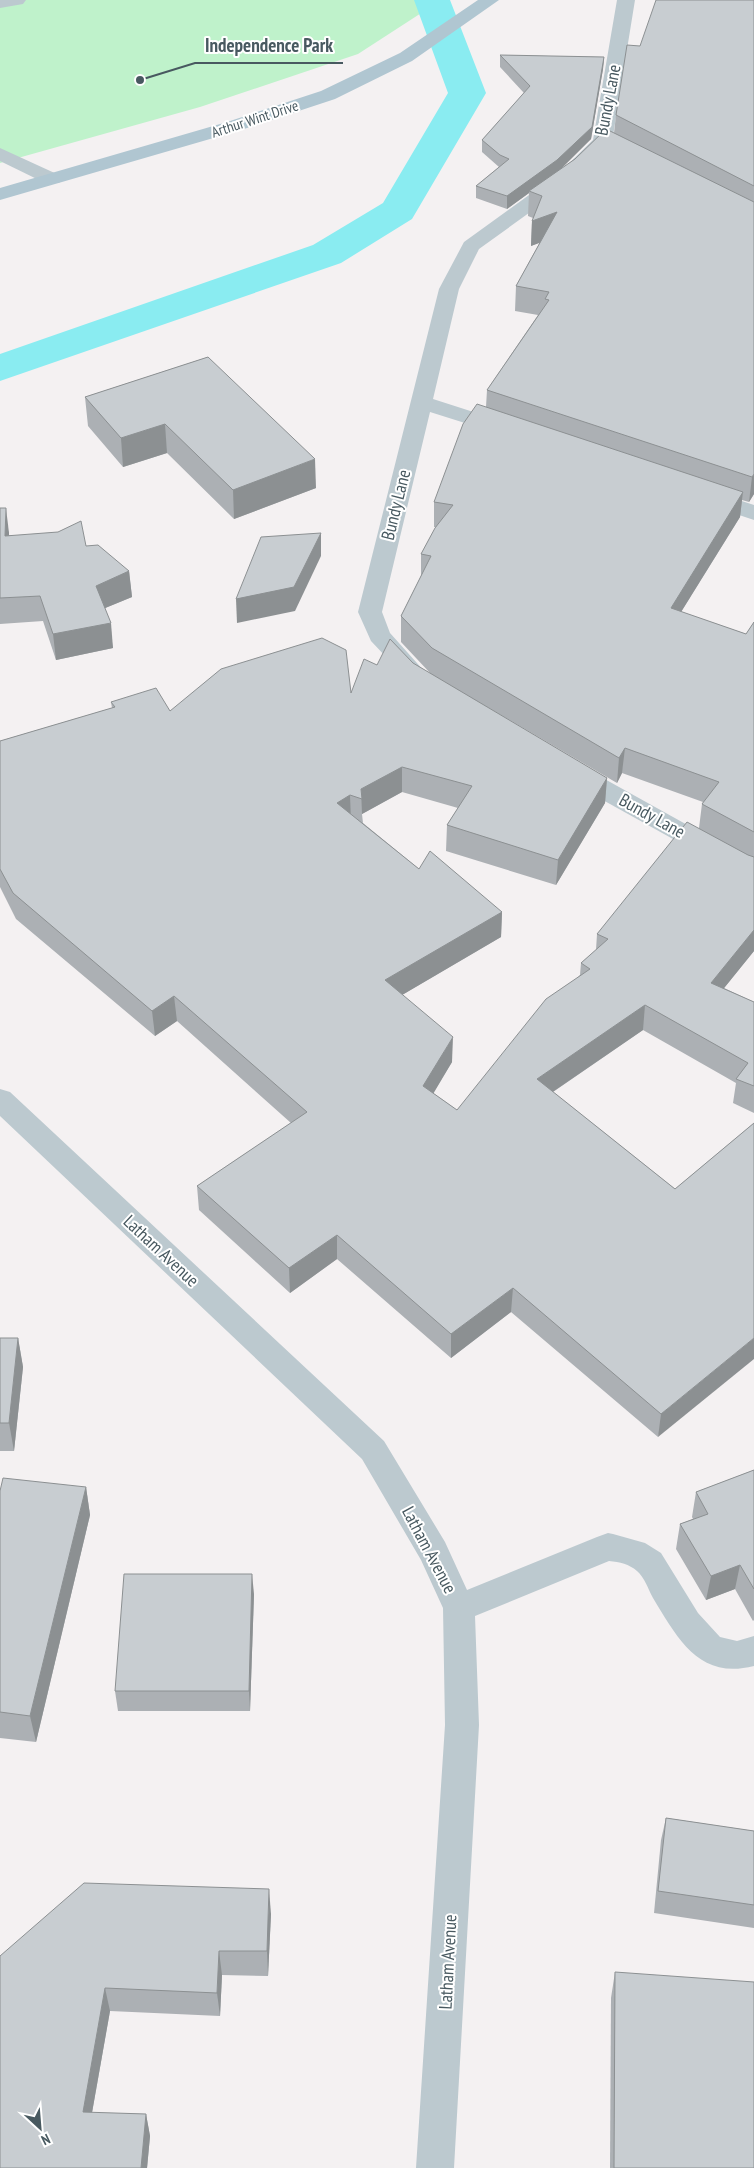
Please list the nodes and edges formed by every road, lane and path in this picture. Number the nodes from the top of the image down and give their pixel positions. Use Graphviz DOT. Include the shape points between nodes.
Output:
graph roads {
  1 [pos="17,0"];
  2 [pos="626,0"];
  3 [pos="0,3"];
  4 [pos="487,3"];
  5 [pos="0,154"];
  6 [pos="52,179"];
  7 [pos="0,194"];
  8 [pos="421,402"];
  9 [pos="523,436"];
  10 [pos="689,491"];
  11 [pos="754,513"];
  12 [pos="431,686"];
  13 [pos="558,763"];
  14 [pos="754,873"];
  15 [pos="0,1098"];
  16 [pos="459,1608"];
  17 [pos="754,1651"];
  18 [pos="436,2168"];
  1 -- 3 [label="street"];
  2 -- 8 [label="street, Bundy Lane" via="609,146 471,246 449,288"];
  4 -- 6 [label="main road, Arthur Wint Drive" via="406,56 328,95"];
  5 -- 6 [label="street"];
  6 -- 7 [label="main road, Arthur Wint Drive"];
  8 -- 9 [label="street"];
  8 -- 12 [label="street, Bundy Lane" via="370,612 378,636 422,681"];
  10 -- 11 [label="street"];
  13 -- 14 [label="street, Bundy Lane"];
  15 -- 16 [label="street, Latham Avenue" via="373,1450 434,1552"];
  16 -- 17 [label="street" via="608,1547 627,1549 648,1561 696,1637 714,1652 741,1657"];
  16 -- 18 [label="street, Latham Avenue" via="462,1725"];
}
